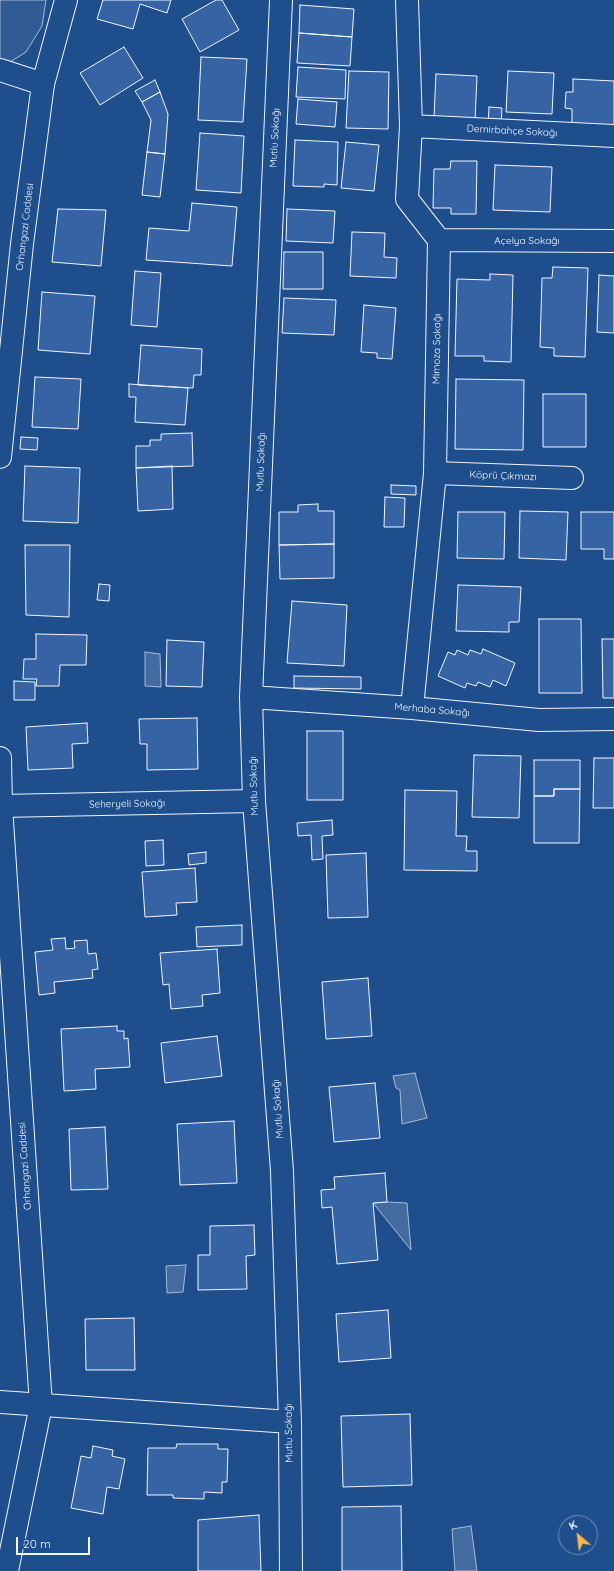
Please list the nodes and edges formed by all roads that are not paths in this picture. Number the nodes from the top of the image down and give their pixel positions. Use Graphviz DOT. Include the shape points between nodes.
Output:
graph roads {
  1 [pos="66,0"];
  2 [pos="282,0"];
  3 [pos="407,0"];
  4 [pos="0,70"];
  5 [pos="43,84"];
  6 [pos="411,126"];
  7 [pos="614,136"];
  8 [pos="439,240"];
  9 [pos="614,241"];
  10 [pos="0,457"];
  11 [pos="435,474"];
  12 [pos="572,478"];
  13 [pos="251,697"];
  14 [pos="412,708"];
  15 [pos="614,719"];
  16 [pos="0,758"];
  17 [pos="254,801"];
  18 [pos="0,806"];
  19 [pos="0,1402"];
  20 [pos="41,1405"];
  21 [pos="290,1422"];
  22 [pos="7,1571"];
  23 [pos="291,1571"];
  1 -- 5 [label="street, Orhangazi Caddesi"];
  2 -- 13 [label="street, Mutlu Sokağı"];
  3 -- 6 [label="street"];
  4 -- 5 [label="street"];
  5 -- 10 [label="street, Orhangazi Caddesi" via="22,244"];
  6 -- 7 [label="street, Demirbahçe Sokağı"];
  6 -- 8 [label="street" via="407,199"];
  8 -- 9 [label="street, Açelya Sokağı"];
  8 -- 11 [label="street, Mimoza Sokağı"];
  11 -- 12 [label="street, Köprü Çıkmazı"];
  11 -- 14 [label="street, Mimoza Sokağı"];
  13 -- 14 [label="street, Merhaba Sokağı"];
  13 -- 17 [label="street, Mutlu Sokağı"];
  14 -- 15 [label="street, Merhaba Sokağı" via="539,720"];
  16 -- 18 [label="street, Orhangazi Caddesi"];
  17 -- 18 [label="street, Seheryeli Sokağı"];
  17 -- 21 [label="street, Mutlu Sokağı" via="282,1171"];
  18 -- 20 [label="street, Orhangazi Caddesi"];
  19 -- 20 [label="street"];
  20 -- 21 [label="street"];
  20 -- 22 [label="street, Orhangazi Caddesi"];
  21 -- 23 [label="street, Mutlu Sokağı"];
}
